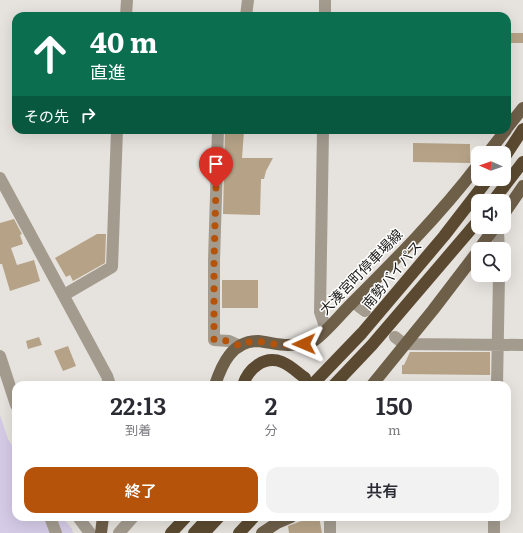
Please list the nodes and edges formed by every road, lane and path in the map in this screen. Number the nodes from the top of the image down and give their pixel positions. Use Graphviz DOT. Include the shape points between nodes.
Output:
graph roads {
  1 [pos="127,0"];
  2 [pos="248,0"];
  3 [pos="325,0"];
  4 [pos="126,12"];
  5 [pos="246,12"];
  6 [pos="325,12"];
  7 [pos="523,108"];
  8 [pos="511,123"];
  9 [pos="523,129"];
  10 [pos="117,134"];
  11 [pos="218,134"];
  12 [pos="323,134"];
  13 [pos="502,134"];
  14 [pos="493,146"];
  15 [pos="511,147"];
  16 [pos="523,162"];
  17 [pos="471,173"];
  18 [pos="0,178"];
  19 [pos="483,186"];
  20 [pos="523,186"];
  21 [pos="498,194"];
  22 [pos="511,204"];
  23 [pos="471,229"];
  24 [pos="471,260"];
  25 [pos="499,282"];
  26 [pos="64,295"];
  27 [pos="353,302"];
  28 [pos="365,310"];
  29 [pos="326,330"];
  30 [pos="400,341"];
  31 [pos="498,344"];
  32 [pos="523,345"];
  33 [pos="240,346"];
  34 [pos="0,356"];
  35 [pos="109,381"];
  36 [pos="217,381"];
  37 [pos="244,381"];
  38 [pos="308,381"];
  39 [pos="310,381"];
  40 [pos="338,381"];
  41 [pos="375,381"];
  42 [pos="497,381"];
  43 [pos="12,393"];
  44 [pos="52,521"];
  45 [pos="81,521"];
  46 [pos="102,521"];
  47 [pos="130,521"];
  48 [pos="172,521"];
  49 [pos="182,521"];
  50 [pos="205,521"];
  51 [pos="215,521"];
  52 [pos="250,521"];
  53 [pos="282,521"];
  54 [pos="330,521"];
  55 [pos="494,521"];
  56 [pos="56,533"];
  57 [pos="90,533"];
  58 [pos="101,533"];
  59 [pos="119,533"];
  60 [pos="162,533"];
  61 [pos="170,533"];
  62 [pos="194,533"];
  63 [pos="204,533"];
  64 [pos="239,533"];
  65 [pos="262,533"];
  66 [pos="330,533"];
  67 [pos="494,533"];
  1 -- 4 [label="street"];
  2 -- 5 [label="street"];
  3 -- 6 [label="street"];
  7 -- 8 [label="main road"];
  9 -- 15 [label="highway"];
  10 -- 26 [label="street" via="112,268"];
  11 -- 33 [label="street" via="214,340 229,341"];
  12 -- 29 [label="street" via="320,312"];
  13 -- 14 [label="main road"];
  16 -- 21 [label="highway"];
  17 -- 27 [label="main road, 大湊宮町停車場線" via="411,242"];
  18 -- 26 [label="street"];
  19 -- 39 [label="highway, 南勢バイパス" via="362,333"];
  20 -- 22 [label="main road"];
  23 -- 40 [label="highway"];
  24 -- 30 [label="main road" via="433,310"];
  25 -- 31 [label="street"];
  26 -- 35 [label="street"];
  27 -- 28 [label="street"];
  27 -- 29 [label="main road, 大湊宮町停車場線"];
  29 -- 33 [label="main road, 大湊宮町停車場線" via="313,342 304,344 280,345 257,341"];
  30 -- 31 [label="street"];
  30 -- 41 [label="main road"];
  31 -- 32 [label="street"];
  31 -- 42 [label="street"];
  33 -- 36 [label="main road, 大湊宮町停車場線" via="226,358"];
  34 -- 43 [label="street"];
  37 -- 38 [label="highway" via="255,366 271,360 282,362"];
  44 -- 56 [label="street"];
  45 -- 57 [label="street"];
  46 -- 58 [label="main road"];
  47 -- 59 [label="street"];
  48 -- 60 [label="highway"];
  49 -- 61 [label="highway"];
  50 -- 62 [label="highway"];
  51 -- 63 [label="highway"];
  52 -- 64 [label="highway"];
  53 -- 65 [label="main road"];
  54 -- 66 [label="street"];
  55 -- 67 [label="street"];
}
